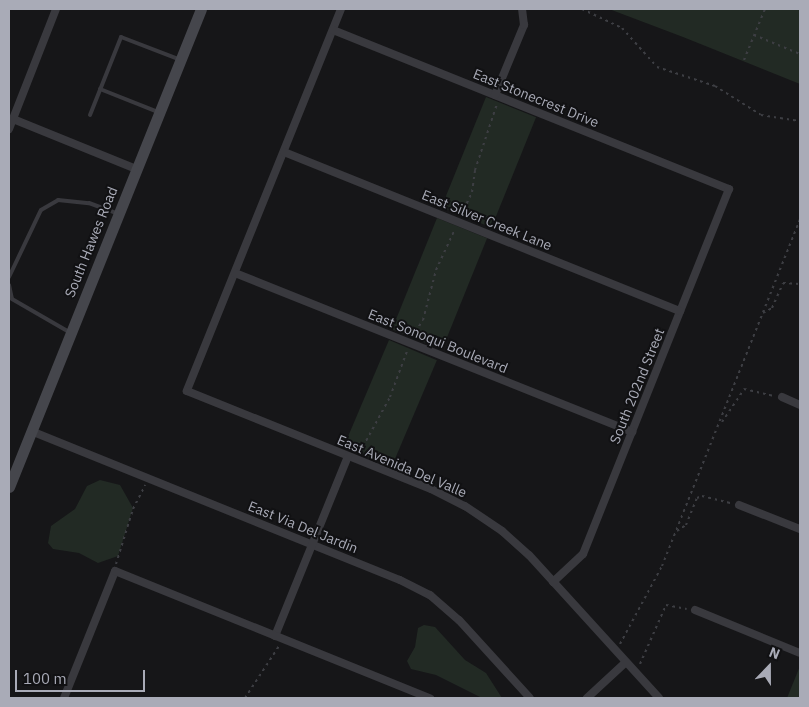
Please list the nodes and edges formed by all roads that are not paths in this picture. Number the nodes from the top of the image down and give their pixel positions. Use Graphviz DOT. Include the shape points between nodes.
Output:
graph roads {
  1 [pos="56,9"];
  2 [pos="201,9"];
  3 [pos="341,9"];
  4 [pos="522,9"];
  5 [pos="333,30"];
  6 [pos="180,60"];
  7 [pos="100,89"];
  8 [pos="498,96"];
  9 [pos="159,113"];
  10 [pos="90,115"];
  11 [pos="13,119"];
  12 [pos="9,129"];
  13 [pos="284,152"];
  14 [pos="136,169"];
  15 [pos="729,189"];
  16 [pos="118,214"];
  17 [pos="235,273"];
  18 [pos="9,277"];
  19 [pos="9,285"];
  20 [pos="680,311"];
  21 [pos="70,333"];
  22 [pos="782,398"];
  23 [pos="800,405"];
  24 [pos="31,431"];
  25 [pos="632,432"];
  26 [pos="348,456"];
  27 [pos="9,487"];
  28 [pos="740,505"];
  29 [pos="800,529"];
  30 [pos="312,544"];
  31 [pos="553,582"];
  32 [pos="695,610"];
  33 [pos="275,636"];
  34 [pos="800,653"];
  35 [pos="626,662"];
  36 [pos="65,698"];
  37 [pos="430,698"];
  38 [pos="530,698"];
  39 [pos="587,698"];
  40 [pos="658,698"];
  1 -- 11 [label="street"];
  2 -- 6 [label="main road, South Hawes Road"];
  3 -- 5 [label="street"];
  4 -- 8 [label="street" via="524,25"];
  5 -- 8 [label="street, East Stonecrest Drive"];
  5 -- 13 [label="street"];
  6 -- 7 [label="lane" via="121,37"];
  6 -- 9 [label="main road, South Hawes Road"];
  7 -- 9 [label="lane"];
  7 -- 10 [label="lane"];
  8 -- 15 [label="street, East Stonecrest Drive"];
  9 -- 14 [label="main road, South Hawes Road"];
  11 -- 12 [label="street"];
  11 -- 14 [label="street"];
  13 -- 17 [label="street"];
  13 -- 20 [label="street, East Silver Creek Lane"];
  14 -- 16 [label="main road, South Hawes Road"];
  15 -- 20 [label="street, South 202nd Street"];
  16 -- 18 [label="lane" via="89,203 58,200 41,210"];
  16 -- 21 [label="main road, South Hawes Road"];
  17 -- 25 [label="street, East Sonoqui Boulevard"];
  17 -- 26 [label="street, East Avenida Del Valle" via="187,392"];
  19 -- 21 [label="lane" via="12,299"];
  20 -- 25 [label="street, South 202nd Street"];
  21 -- 24 [label="main road, South Hawes Road"];
  22 -- 23 [label="street"];
  24 -- 27 [label="main road, South Hawes Road"];
  24 -- 30 [label="street, East Via Del Jardin"];
  25 -- 31 [label="street, South 202nd Street" via="583,554"];
  26 -- 30 [label="street"];
  26 -- 31 [label="street, East Avenida Del Valle" via="465,506 502,531"];
  28 -- 29 [label="street"];
  30 -- 33 [label="street"];
  30 -- 38 [label="street, East Via Del Jardin" via="430,595 459,620"];
  31 -- 35 [label="street, East Avenida Del Valle"];
  32 -- 34 [label="street"];
  33 -- 36 [label="street" via="115,572"];
  33 -- 37 [label="street"];
  35 -- 39 [label="street"];
  35 -- 40 [label="street, East Avenida Del Valle"];
}
